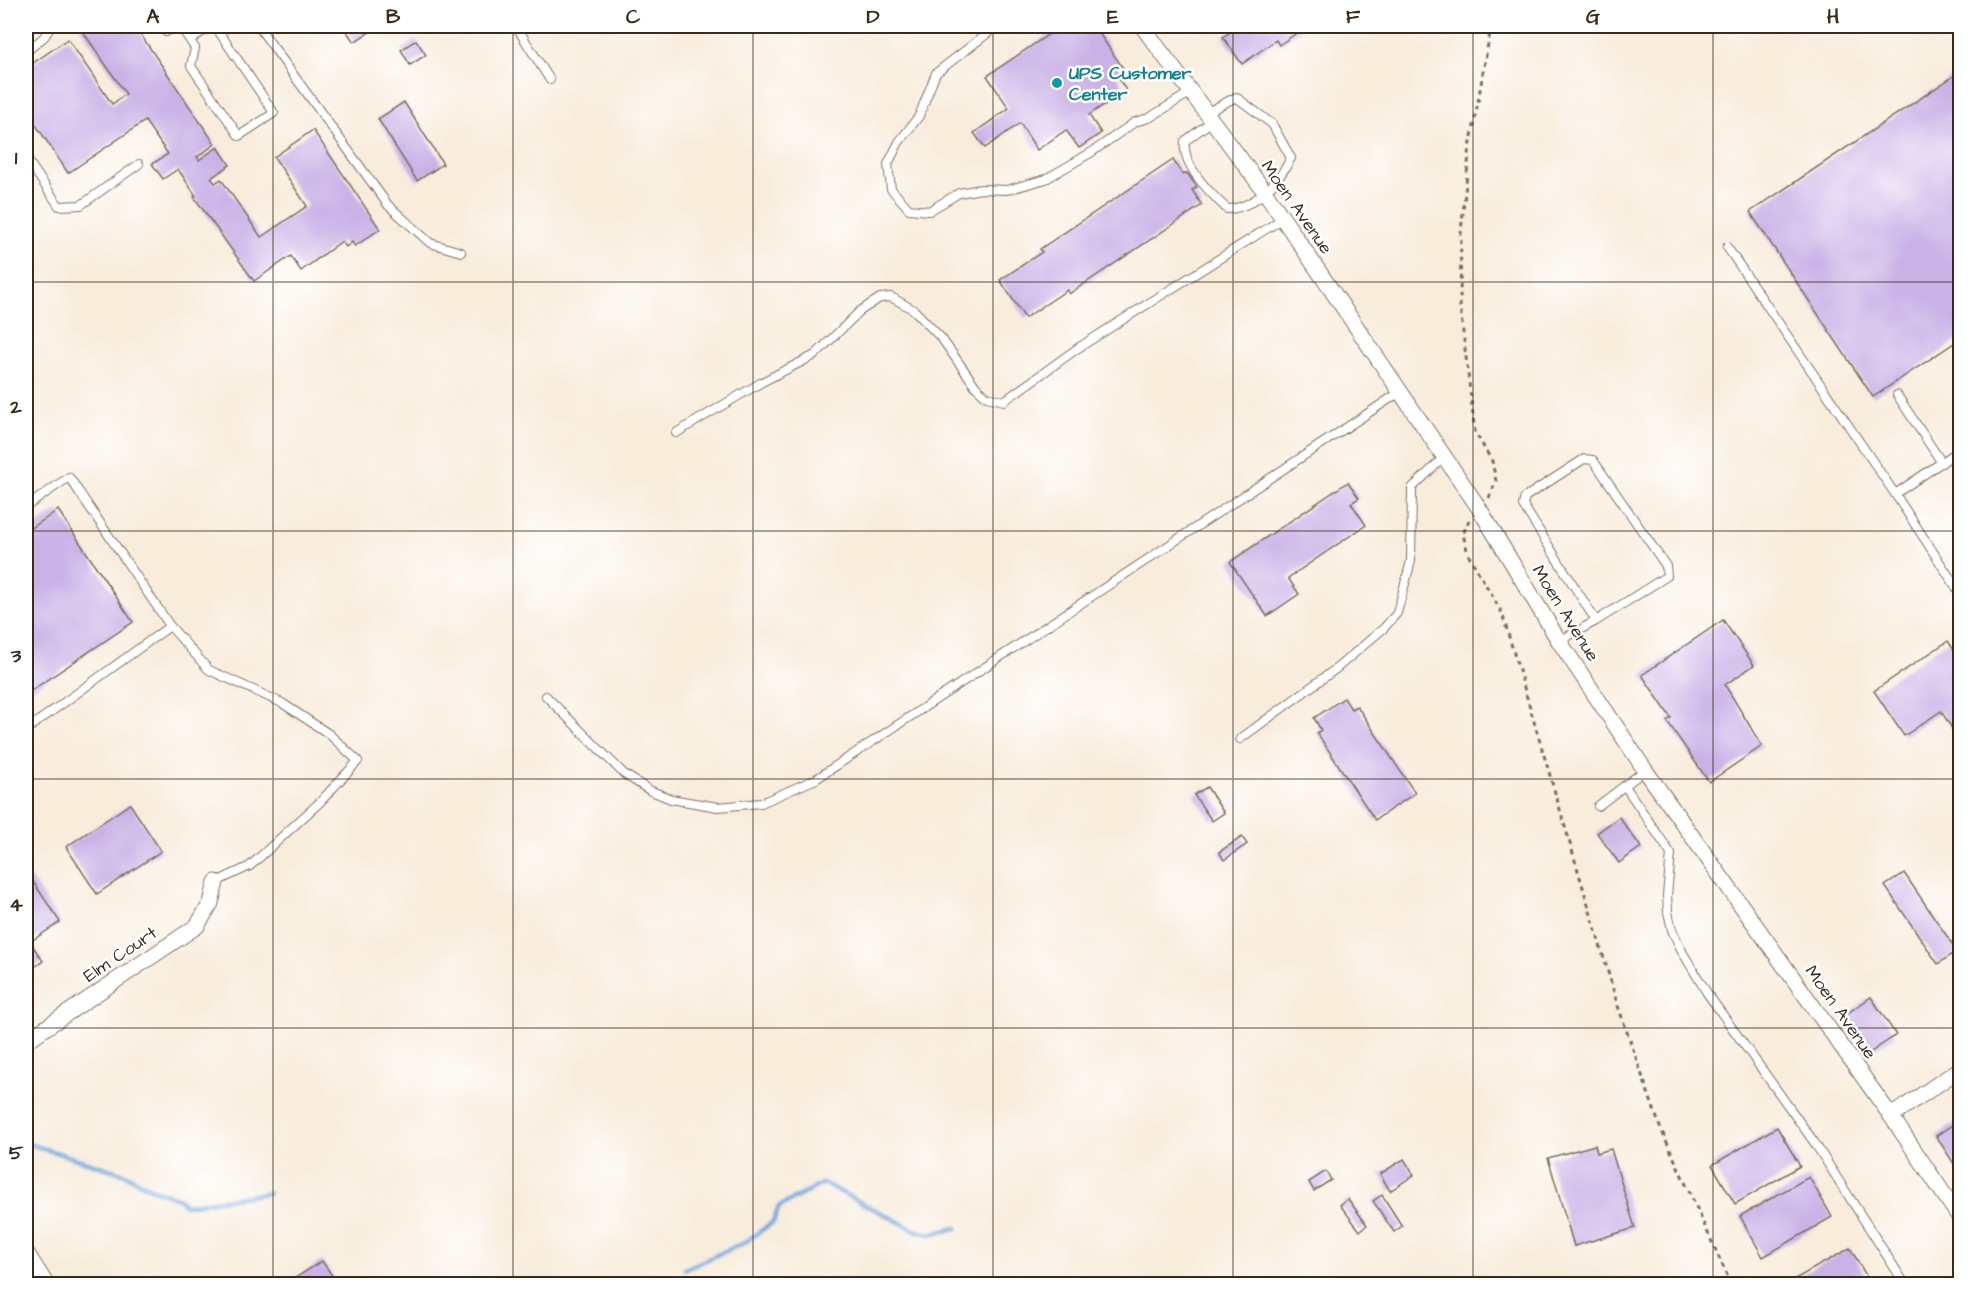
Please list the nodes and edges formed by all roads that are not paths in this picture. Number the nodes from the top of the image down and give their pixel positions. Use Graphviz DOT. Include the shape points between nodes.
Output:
graph roads {
  1 [pos="51,26"];
  2 [pos="161,26"];
  3 [pos="177,26"];
  4 [pos="213,26"];
  5 [pos="258,26"];
  6 [pos="516,26"];
  7 [pos="998,26"];
  8 [pos="1142,26"];
  9 [pos="190,40"];
  10 [pos="26,52"];
  11 [pos="550,80"];
  12 [pos="1191,92"];
  13 [pos="1209,117"];
  14 [pos="26,158"];
  15 [pos="139,164"];
  16 [pos="1265,192"];
  17 [pos="1282,219"];
  18 [pos="1727,247"];
  19 [pos="461,252"];
  20 [pos="1400,392"];
  21 [pos="1897,395"];
  22 [pos="676,434"];
  23 [pos="1960,450"];
  24 [pos="1444,457"];
  25 [pos="1942,463"];
  26 [pos="1895,495"];
  27 [pos="26,507"];
  28 [pos="1960,593"];
  29 [pos="1596,621"];
  30 [pos="170,626"];
  31 [pos="1558,641"];
  32 [pos="546,696"];
  33 [pos="26,730"];
  34 [pos="1240,740"];
  35 [pos="1645,770"];
  36 [pos="1624,786"];
  37 [pos="1598,806"];
  38 [pos="216,882"];
  39 [pos="26,1041"];
  40 [pos="1960,1070"];
  41 [pos="1891,1116"];
  42 [pos="1960,1218"];
  43 [pos="26,1252"];
  44 [pos="46,1284"];
  45 [pos="1905,1284"];
  1 -- 10 [label="lane"];
  2 -- 3 [label="lane" via="166,32"];
  3 -- 9 [label="lane"];
  4 -- 9 [label="lane"];
  4 -- 9 [label="lane" via="274,113 239,136 191,66 195,48"];
  5 -- 19 [label="lane" via="388,205 430,243"];
  6 -- 11 [label="lane"];
  7 -- 12 [label="lane" via="936,73 919,116 888,164 891,189 909,209 929,211 959,193 1007,190 1046,179 1135,122 1149,118"];
  8 -- 12 [label="street, Moen Avenue"];
  12 -- 13 [label="street, Moen Avenue"];
  13 -- 16 [label="street, Moen Avenue"];
  13 -- 16 [label="lane" via="1184,146 1190,163 1214,196 1227,209 1234,209"];
  13 -- 16 [label="lane" via="1236,97 1272,124 1291,158 1282,177"];
  14 -- 15 [label="lane" via="59,206 81,205"];
  16 -- 17 [label="street, Moen Avenue"];
  17 -- 20 [label="street, Moen Avenue"];
  17 -- 22 [label="lane" via="1078,348 1004,401 987,397 976,387 942,339 914,310 891,297 880,298 860,311 815,355"];
  18 -- 26 [label="lane"];
  20 -- 24 [label="street, Moen Avenue"];
  20 -- 32 [label="lane" via="816,779 761,803 718,807 649,790 624,774"];
  21 -- 25 [label="lane"];
  23 -- 25 [label="lane"];
  24 -- 31 [label="street, Moen Avenue"];
  24 -- 34 [label="lane" via="1412,488 1411,561 1397,613 1337,668"];
  25 -- 26 [label="lane"];
  26 -- 28 [label="lane"];
  27 -- 30 [label="lane" via="69,477"];
  29 -- 29 [label="lane" via="1667,576 1666,566 1593,460 1584,459 1525,497 1523,506"];
  29 -- 31 [label="lane"];
  30 -- 33 [label="lane"];
  30 -- 38 [label="lane" via="209,670 282,704 329,734 358,761 250,866"];
  31 -- 35 [label="street, Moen Avenue"];
  35 -- 36 [label="lane"];
  35 -- 41 [label="street, Moen Avenue"];
  36 -- 37 [label="lane"];
  36 -- 45 [label="lane" via="1671,854 1668,912 1683,953 1707,993 1809,1135"];
  38 -- 39 [label="street, Elm Court" via="211,903 197,926"];
  40 -- 41 [label="street"];
  41 -- 42 [label="street, Moen Avenue"];
  43 -- 44 [label="street"];
}
